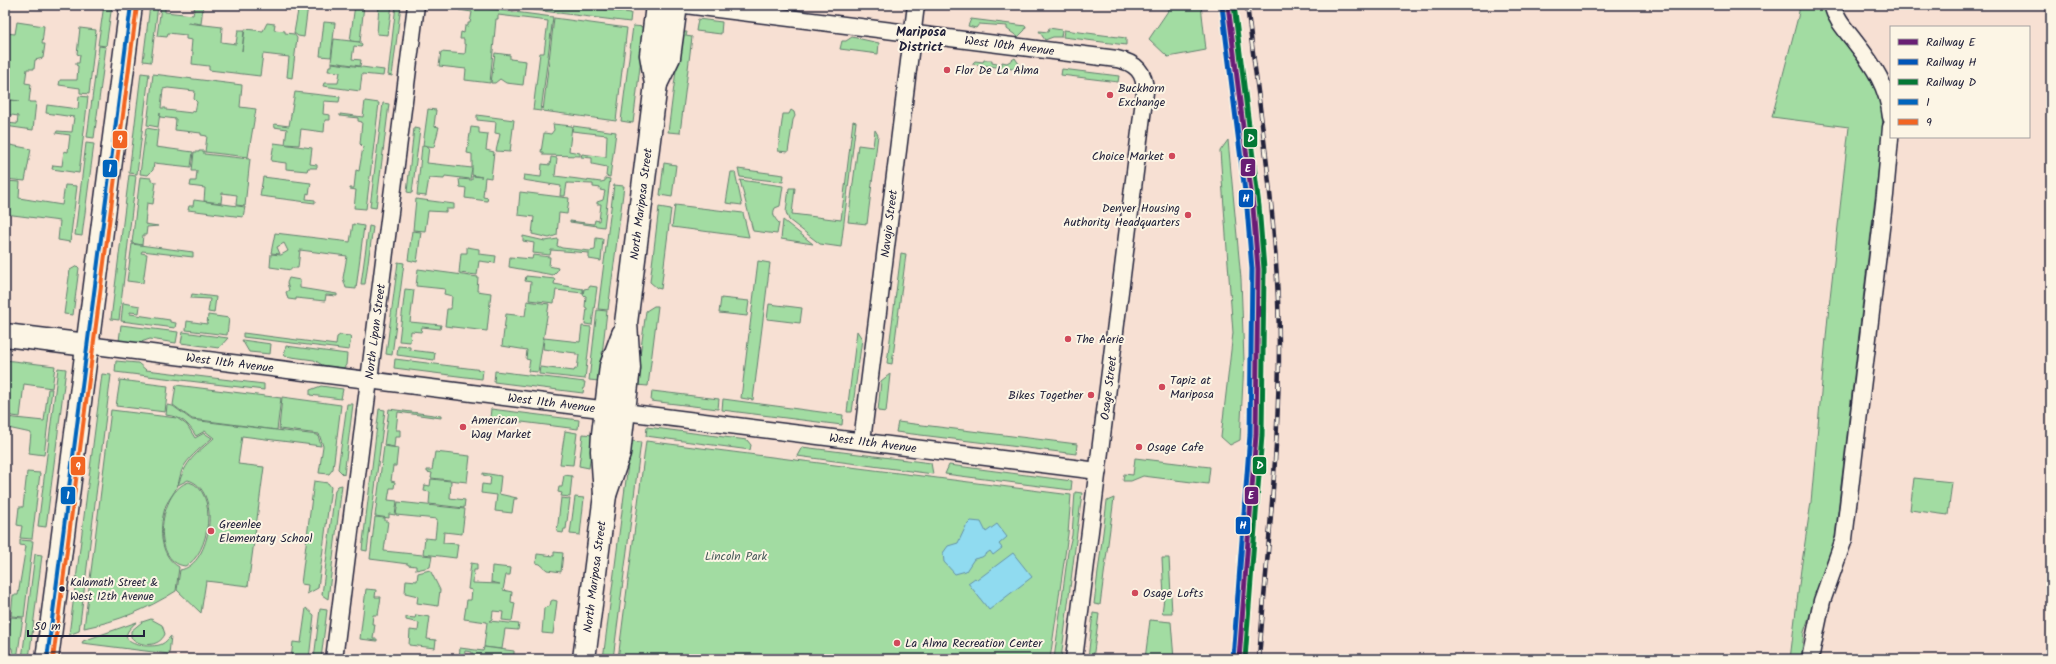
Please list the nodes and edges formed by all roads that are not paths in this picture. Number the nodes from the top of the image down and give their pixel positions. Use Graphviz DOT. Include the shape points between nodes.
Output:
graph roads {
  1 [pos="131,5"];
  2 [pos="416,5"];
  3 [pos="657,5"];
  4 [pos="676,5"];
  5 [pos="685,5"];
  6 [pos="916,5"];
  7 [pos="1832,5"];
  8 [pos="912,33"];
  9 [pos="1140,70"];
  10 [pos="656,84"];
  11 [pos="1890,112"];
  12 [pos="1890,138"];
  13 [pos="5,335"];
  14 [pos="87,345"];
  15 [pos="369,380"];
  16 [pos="615,411"];
  17 [pos="862,441"];
  18 [pos="1098,471"];
  19 [pos="47,659"];
  20 [pos="334,659"];
  21 [pos="584,659"];
  22 [pos="1074,659"];
  23 [pos="1810,659"];
  1 -- 14 [label="street"];
  2 -- 15 [label="street, North Lipan Street"];
  3 -- 10 [label="street, North Mariposa Street" via="651,55"];
  4 -- 10 [label="street, North Mariposa Street" via="669,57"];
  5 -- 8 [label="street, West 10th Avenue"];
  6 -- 8 [label="street, Navajo Street"];
  7 -- 11 [label="street" via="1841,23 1877,71"];
  8 -- 9 [label="street, West 10th Avenue" via="1116,58 1134,64"];
  8 -- 17 [label="street, Navajo Street"];
  9 -- 18 [label="street, Osage Street" via="1145,92"];
  10 -- 16 [label="street, North Mariposa Street" via="626,323 612,366"];
  12 -- 23 [label="street" via="1844,539 1822,601"];
  13 -- 14 [label="street, West 11th Avenue"];
  14 -- 15 [label="street, West 11th Avenue"];
  14 -- 19 [label="street"];
  15 -- 16 [label="street, West 11th Avenue"];
  15 -- 20 [label="street, North Lipan Street"];
  16 -- 17 [label="street, West 11th Avenue"];
  16 -- 21 [label="street, North Mariposa Street" via="602,450 605,495"];
  17 -- 18 [label="street, West 11th Avenue"];
  18 -- 22 [label="street, Osage Street"];
}
